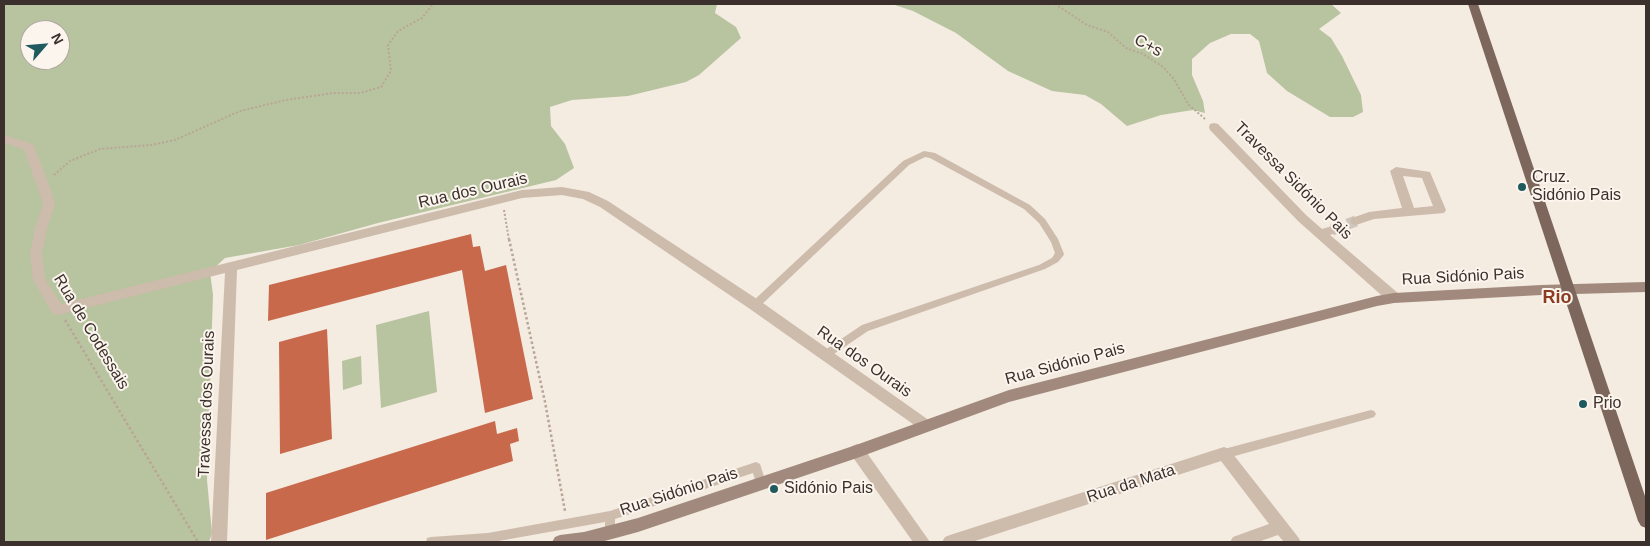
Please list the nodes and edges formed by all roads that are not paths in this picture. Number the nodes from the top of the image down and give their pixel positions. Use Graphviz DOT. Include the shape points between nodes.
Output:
graph roads {
  1 [pos="1473,4"];
  2 [pos="1214,126"];
  3 [pos="4,139"];
  4 [pos="1409,212"];
  5 [pos="1356,221"];
  6 [pos="1332,230"];
  7 [pos="1320,234"];
  8 [pos="231,268"];
  9 [pos="1646,287"];
  10 [pos="1570,291"];
  11 [pos="1394,298"];
  12 [pos="755,305"];
  13 [pos="58,310"];
  14 [pos="825,355"];
  15 [pos="1372,414"];
  16 [pos="925,425"];
  17 [pos="857,451"];
  18 [pos="1224,454"];
  19 [pos="761,483"];
  20 [pos="610,516"];
  21 [pos="1646,521"];
  22 [pos="1280,527"];
  23 [pos="610,532"];
  24 [pos="579,541"];
  25 [pos="219,542"];
  26 [pos="431,542"];
  27 [pos="560,542"];
  28 [pos="922,542"];
  29 [pos="950,542"];
  30 [pos="1238,542"];
  31 [pos="1293,542"];
  1 -- 10 [label="main road"];
  2 -- 7 [label="street, Travessa Sidónio Pais"];
  3 -- 13 [label="street, Rua de Codessais" via="29,147 43,185 49,204 36,254 38,271"];
  4 -- 5 [label="street" via="1373,215"];
  6 -- 7 [label="street"];
  7 -- 11 [label="street, Travessa Sidónio Pais"];
  8 -- 12 [label="street, Rua dos Ourais" via="502,199 562,191 585,195 604,204"];
  8 -- 13 [label="street, Rua dos Ourais"];
  8 -- 25 [label="street, Travessa dos Ourais"];
  9 -- 10 [label="main road, Rua Sidónio Pais"];
  10 -- 11 [label="main road, Rua Sidónio Pais"];
  10 -- 21 [label="main road"];
  11 -- 16 [label="main road, Rua Sidónio Pais" via="1009,396"];
  12 -- 14 [label="street, Rua dos Ourais"];
  12 -- 14 [label="lane" via="906,164 924,154 932,155 1027,207 1042,220 1055,241 1060,254 1042,267 865,328"];
  14 -- 16 [label="street, Rua dos Ourais"];
  15 -- 18 [label="lane"];
  16 -- 17 [label="main road, Rua Sidónio Pais"];
  17 -- 19 [label="main road, Rua Sidónio Pais"];
  17 -- 28 [label="street"];
  18 -- 22 [label="street"];
  18 -- 29 [label="street, Rua da Mata"];
  19 -- 20 [label="lane" via="756,467"];
  19 -- 23 [label="main road, Rua Sidónio Pais"];
  20 -- 23 [label="lane"];
  20 -- 26 [label="lane" via="488,538"];
  22 -- 30 [label="street"];
  22 -- 31 [label="street"];
  23 -- 24 [label="main road, Rua Sidónio Pais"];
  24 -- 27 [label="main road, Rua Sidónio Pais"];
}
